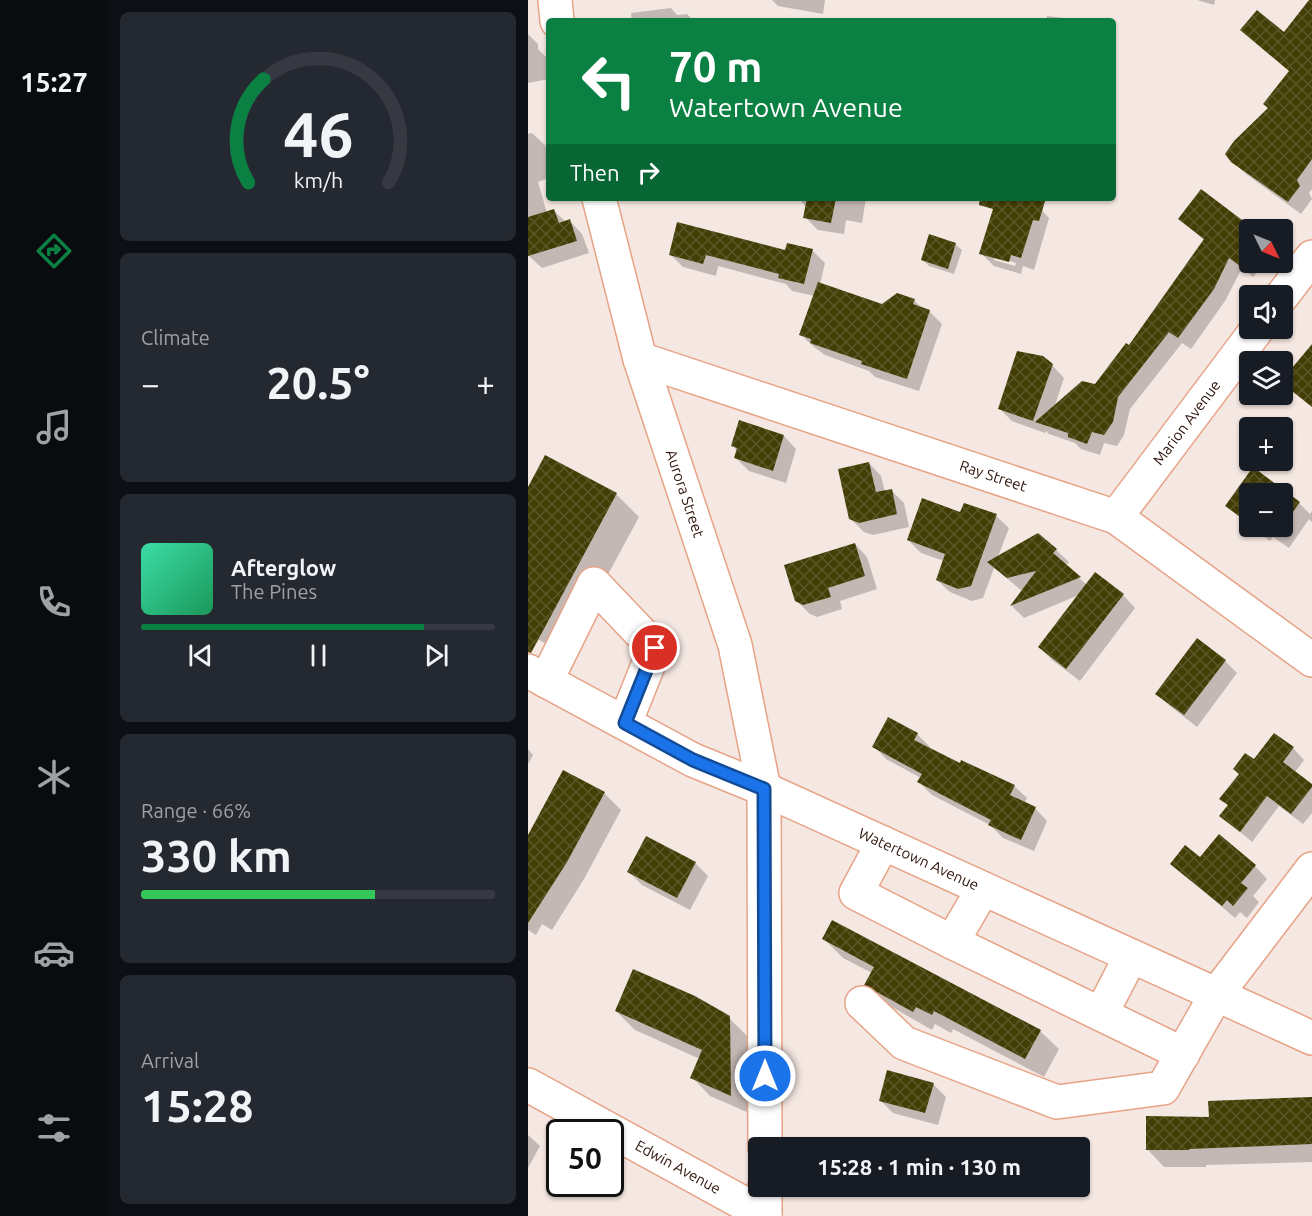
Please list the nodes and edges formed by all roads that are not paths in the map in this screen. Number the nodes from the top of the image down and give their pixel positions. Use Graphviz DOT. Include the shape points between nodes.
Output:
graph roads {
  1 [pos="555,0"];
  2 [pos="557,18"];
  3 [pos="600,201"];
  4 [pos="1312,257"];
  5 [pos="1290,285"];
  6 [pos="1250,339"];
  7 [pos="640,359"];
  8 [pos="1116,517"];
  9 [pos="1312,660"];
  10 [pos="537,676"];
  11 [pos="625,723"];
  12 [pos="764,789"];
  13 [pos="883,843"];
  14 [pos="1312,869"];
  15 [pos="983,889"];
  16 [pos="952,942"];
  17 [pos="1131,956"];
  18 [pos="1216,995"];
  19 [pos="862,1003"];
  20 [pos="1101,1014"];
  21 [pos="1312,1038"];
  22 [pos="1183,1054"];
  23 [pos="528,1085"];
  24 [pos="765,1137"];
  25 [pos="765,1206"];
  1 -- 2 [label="main road"];
  3 -- 7 [label="main road, Aurora Street"];
  4 -- 5 [label="main road"];
  6 -- 8 [label="main road, Marion Avenue"];
  7 -- 8 [label="main road, Ray Street"];
  7 -- 12 [label="main road, Aurora Street" via="735,645"];
  8 -- 9 [label="main road, Ray Street"];
  10 -- 11 [label="main road, Watertown Avenue"];
  10 -- 11 [label="main road" via="594,584 655,648"];
  11 -- 12 [label="main road, Watertown Avenue" via="693,760"];
  12 -- 13 [label="main road, Watertown Avenue"];
  12 -- 24 [label="main road, Aurora Street"];
  13 -- 15 [label="main road, Watertown Avenue"];
  13 -- 16 [label="main road" via="856,893"];
  14 -- 18 [label="main road"];
  15 -- 16 [label="main road"];
  15 -- 17 [label="main road, Watertown Avenue"];
  16 -- 20 [label="main road"];
  17 -- 18 [label="main road, Watertown Avenue"];
  17 -- 20 [label="main road"];
  18 -- 21 [label="main road, Watertown Avenue"];
  18 -- 22 [label="main road"];
  19 -- 22 [label="main road" via="904,1044 1057,1102 1163,1088"];
  20 -- 22 [label="main road"];
  23 -- 25 [label="main road, Edwin Avenue"];
}
